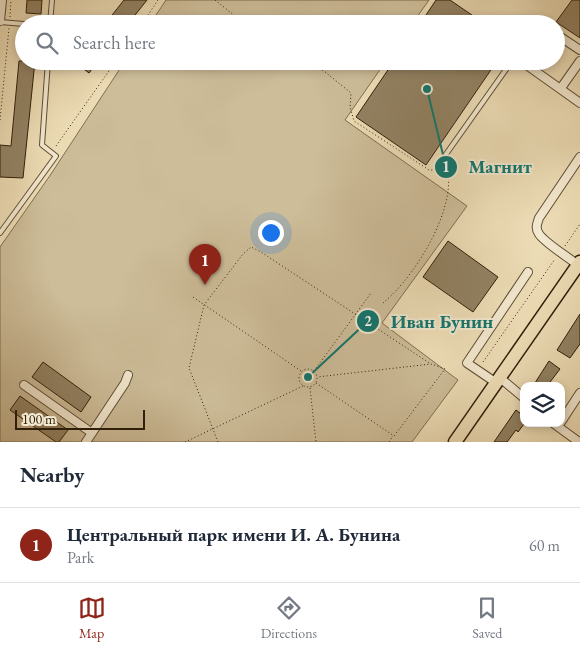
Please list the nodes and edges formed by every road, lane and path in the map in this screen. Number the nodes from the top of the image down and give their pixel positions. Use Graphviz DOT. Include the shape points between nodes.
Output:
graph roads {
  1 [pos="2,0"];
  2 [pos="11,0"];
  3 [pos="52,0"];
  4 [pos="158,0"];
  5 [pos="215,0"];
  6 [pos="51,15"];
  7 [pos="148,15"];
  8 [pos="234,15"];
  9 [pos="0,22"];
  10 [pos="9,23"];
  11 [pos="15,23"];
  12 [pos="565,40"];
  13 [pos="580,50"];
  14 [pos="580,61"];
  15 [pos="47,70"];
  16 [pos="110,70"];
  17 [pos="322,70"];
  18 [pos="506,70"];
  19 [pos="534,70"];
  20 [pos="561,88"];
  21 [pos="580,103"];
  22 [pos="0,120"];
  23 [pos="51,152"];
  24 [pos="444,157"];
  25 [pos="580,157"];
  26 [pos="448,170"];
  27 [pos="580,224"];
  28 [pos="0,233"];
  29 [pos="561,251"];
  30 [pos="579,263"];
  31 [pos="528,272"];
  32 [pos="371,293"];
  33 [pos="193,297"];
  34 [pos="383,303"];
  35 [pos="204,305"];
  36 [pos="356,315"];
  37 [pos="431,364"];
  38 [pos="478,370"];
  39 [pos="301,371"];
  40 [pos="314,371"];
  41 [pos="128,375"];
  42 [pos="317,377"];
  43 [pos="497,380"];
  44 [pos="316,383"];
  45 [pos="24,385"];
  46 [pos="303,386"];
  47 [pos="310,387"];
  48 [pos="580,393"];
  49 [pos="520,395"];
  50 [pos="565,414"];
  51 [pos="562,427"];
  52 [pos="212,429"];
  53 [pos="92,433"];
  54 [pos="394,436"];
  55 [pos="86,442"];
  56 [pos="185,442"];
  57 [pos="218,442"];
  58 [pos="316,442"];
  59 [pos="389,442"];
  60 [pos="454,442"];
  61 [pos="579,442"];
  1 -- 9 [label="street"];
  2 -- 10 [label="path"];
  3 -- 6 [label="lane"];
  4 -- 7 [label="path"];
  5 -- 8 [label="path"];
  9 -- 10 [label="lane"];
  10 -- 11 [label="lane"];
  10 -- 22 [label="path"];
  12 -- 13 [label="street"];
  14 -- 20 [label="street"];
  15 -- 23 [label="lane" via="42,145"];
  16 -- 23 [label="path"];
  17 -- 26 [label="path" via="351,93 354,121 429,170"];
  18 -- 24 [label="lane"];
  19 -- 20 [label="street"];
  20 -- 21 [label="street"];
  23 -- 28 [label="lane" via="56,156"];
  24 -- 26 [label="path"];
  25 -- 29 [label="street" via="536,226 538,233"];
  26 -- 34 [label="path" via="450,188 432,242 406,279"];
  27 -- 29 [label="path"];
  29 -- 30 [label="street"];
  29 -- 38 [label="path"];
  30 -- 43 [label="main road"];
  31 -- 38 [label="street" via="467,363"];
  32 -- 36 [label="path"];
  33 -- 35 [label="path"];
  35 -- 36 [label="path" via="250,248"];
  35 -- 39 [label="path"];
  35 -- 52 [label="path" via="190,368"];
  36 -- 37 [label="path"];
  36 -- 40 [label="path"];
  37 -- 42 [label="path"];
  37 -- 54 [label="path" via="445,369"];
  38 -- 43 [label="street"];
  39 -- 40 [label="path" via="308,368"];
  39 -- 46 [label="path" via="299,379"];
  40 -- 42 [label="path"];
  41 -- 53 [label="street"];
  42 -- 44 [label="path"];
  43 -- 49 [label="street"];
  43 -- 60 [label="main road"];
  44 -- 47 [label="path"];
  44 -- 54 [label="path"];
  45 -- 53 [label="street"];
  46 -- 47 [label="path"];
  46 -- 52 [label="path"];
  47 -- 58 [label="path"];
  48 -- 50 [label="street"];
  51 -- 61 [label="street"];
  52 -- 56 [label="path"];
  52 -- 57 [label="path"];
  53 -- 55 [label="street"];
  54 -- 59 [label="path"];
}
